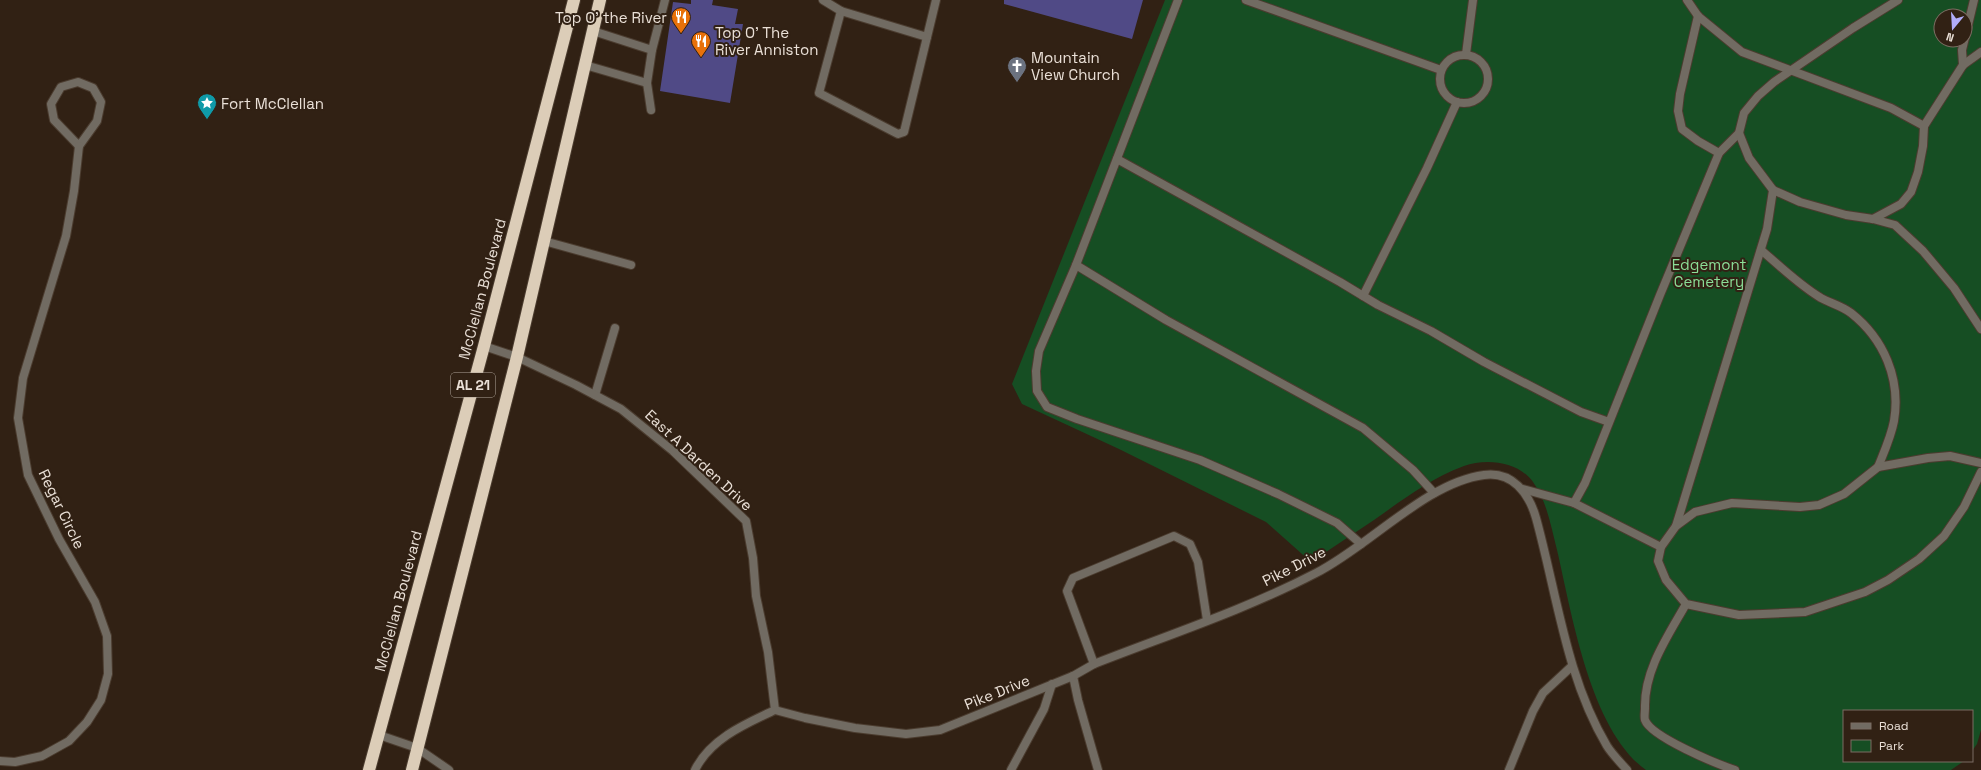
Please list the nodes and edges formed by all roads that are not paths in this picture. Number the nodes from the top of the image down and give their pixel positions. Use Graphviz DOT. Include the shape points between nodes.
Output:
graph roads {
  1 [pos="574,0"];
  2 [pos="600,0"];
  3 [pos="665,0"];
  4 [pos="823,0"];
  5 [pos="936,0"];
  6 [pos="1178,0"];
  7 [pos="1246,0"];
  8 [pos="1473,0"];
  9 [pos="1686,0"];
  10 [pos="1898,0"];
  11 [pos="1974,0"];
  12 [pos="1888,3"];
  13 [pos="841,11"];
  14 [pos="1698,16"];
  15 [pos="593,31"];
  16 [pos="927,37"];
  17 [pos="652,50"];
  18 [pos="1981,52"];
  19 [pos="1466,54"];
  20 [pos="585,65"];
  21 [pos="1963,65"];
  22 [pos="1441,70"];
  23 [pos="1794,70"];
  24 [pos="647,83"];
  25 [pos="1457,102"];
  26 [pos="651,110"];
  27 [pos="1924,126"];
  28 [pos="1739,133"];
  29 [pos="78,146"];
  30 [pos="1719,153"];
  31 [pos="1117,159"];
  32 [pos="1773,190"];
  33 [pos="1873,219"];
  34 [pos="544,241"];
  35 [pos="1761,250"];
  36 [pos="631,265"];
  37 [pos="1076,265"];
  38 [pos="1363,296"];
  39 [pos="615,328"];
  40 [pos="1981,329"];
  41 [pos="484,346"];
  42 [pos="517,357"];
  43 [pos="595,395"];
  44 [pos="1609,422"];
  45 [pos="1981,463"];
  46 [pos="1878,467"];
  47 [pos="1981,472"];
  48 [pos="1523,489"];
  49 [pos="1434,493"];
  50 [pos="1574,503"];
  51 [pos="1676,526"];
  52 [pos="1361,544"];
  53 [pos="1661,547"];
  54 [pos="1686,604"];
  55 [pos="1207,620"];
  56 [pos="1094,664"];
  57 [pos="1572,666"];
  58 [pos="1073,676"];
  59 [pos="1052,684"];
  60 [pos="775,710"];
  61 [pos="379,734"];
  62 [pos="417,748"];
  63 [pos="0,761"];
  64 [pos="16,766"];
  65 [pos="369,770"];
  66 [pos="412,770"];
  67 [pos="448,770"];
  68 [pos="695,770"];
  69 [pos="1011,770"];
  70 [pos="1098,770"];
  71 [pos="1509,770"];
  72 [pos="1627,770"];
  73 [pos="1735,770"];
  1 -- 41 [label="highway, McClellan Boulevard / AL 21"];
  2 -- 15 [label="highway, AL 21"];
  3 -- 17 [label="street"];
  4 -- 13 [label="street"];
  5 -- 16 [label="street"];
  6 -- 31 [label="street"];
  7 -- 22 [label="street"];
  8 -- 19 [label="street"];
  9 -- 14 [label="street"];
  10 -- 12 [label="street"];
  11 -- 21 [label="street" via="1962,50"];
  12 -- 23 [label="street"];
  13 -- 16 [label="street"];
  13 -- 16 [label="street" via="819,93 898,134 904,132"];
  14 -- 23 [label="street" via="1742,52"];
  14 -- 30 [label="street" via="1678,111 1682,129"];
  15 -- 17 [label="street"];
  15 -- 20 [label="highway, AL 21"];
  17 -- 24 [label="street"];
  18 -- 21 [label="street"];
  19 -- 22 [label="street" via="1451,58"];
  19 -- 25 [label="street" via="1474,56 1485,67 1488,83 1480,97 1473,101"];
  20 -- 24 [label="street"];
  20 -- 34 [label="highway, AL 21"];
  21 -- 27 [label="street"];
  22 -- 25 [label="street" via="1439,78 1444,93"];
  23 -- 27 [label="street" via="1891,108"];
  23 -- 28 [label="street" via="1758,96 1744,114"];
  24 -- 26 [label="street"];
  25 -- 38 [label="street"];
  27 -- 33 [label="street" via="1918,172 1911,192 1901,204"];
  28 -- 30 [label="street"];
  28 -- 32 [label="street" via="1748,158"];
  29 -- 29 [label="street" via="97,121 101,102 93,88 78,82 61,88 51,104 54,120"];
  29 -- 64 [label="street, Regar Circle" via="66,236 23,378 18,418 28,475 59,540 95,602 107,636 108,674 101,700 87,722 69,741 42,756"];
  30 -- 44 [label="street"];
  31 -- 37 [label="street"];
  31 -- 38 [label="street"];
  32 -- 33 [label="street" via="1800,202 1846,215"];
  32 -- 35 [label="street"];
  33 -- 40 [label="street" via="1895,225 1923,251 1954,288"];
  34 -- 36 [label="street"];
  34 -- 42 [label="highway, AL 21"];
  35 -- 46 [label="street" via="1821,298 1850,312 1881,346 1891,365 1895,392 1894,420 1889,441"];
  35 -- 51 [label="street"];
  37 -- 49 [label="street" via="1166,320 1363,428 1413,470"];
  37 -- 52 [label="street" via="1039,351 1036,370 1037,391 1047,407 1077,420 1200,460 1337,523"];
  38 -- 44 [label="street" via="1581,412"];
  39 -- 43 [label="street"];
  41 -- 42 [label="street, East A Darden Drive"];
  41 -- 61 [label="highway, McClellan Boulevard / AL 21"];
  42 -- 43 [label="street, East A Darden Drive"];
  42 -- 62 [label="highway, AL 21"];
  43 -- 60 [label="street, East A Darden Drive" via="621,409 673,451 746,521"];
  44 -- 50 [label="street" via="1585,483"];
  45 -- 46 [label="street" via="1950,456"];
  46 -- 51 [label="street" via="1844,494 1818,505 1800,507 1732,503 1695,512"];
  47 -- 54 [label="street" via="1964,507 1944,536 1919,559 1865,592 1805,612 1739,615"];
  48 -- 49 [label="street, Pike Drive" via="1504,476 1486,474 1469,478"];
  48 -- 50 [label="street"];
  48 -- 57 [label="street, Pike Drive" via="1535,515"];
  49 -- 52 [label="street, Pike Drive"];
  50 -- 53 [label="street"];
  51 -- 53 [label="street"];
  52 -- 55 [label="street, Pike Drive" via="1317,573"];
  53 -- 54 [label="street" via="1658,561 1666,580"];
  54 -- 73 [label="street" via="1650,675 1645,697 1645,721 1657,735"];
  55 -- 56 [label="street, Pike Drive"];
  55 -- 56 [label="street" via="1198,562 1190,544 1174,536 1073,578 1067,591"];
  56 -- 58 [label="street, Pike Drive"];
  57 -- 71 [label="street" via="1543,693"];
  57 -- 72 [label="street, Pike Drive" via="1591,715 1608,747"];
  58 -- 59 [label="street, Pike Drive"];
  58 -- 70 [label="street"];
  59 -- 60 [label="street, Pike Drive" via="940,730 906,734 855,728"];
  59 -- 69 [label="street" via="1044,708"];
  60 -- 68 [label="street" via="730,732 700,759"];
  61 -- 62 [label="street"];
  61 -- 65 [label="highway, McClellan Boulevard / AL 21"];
  62 -- 66 [label="highway, AL 21"];
  62 -- 67 [label="street"];
  63 -- 64 [label="street, Regar Circle"];
}
